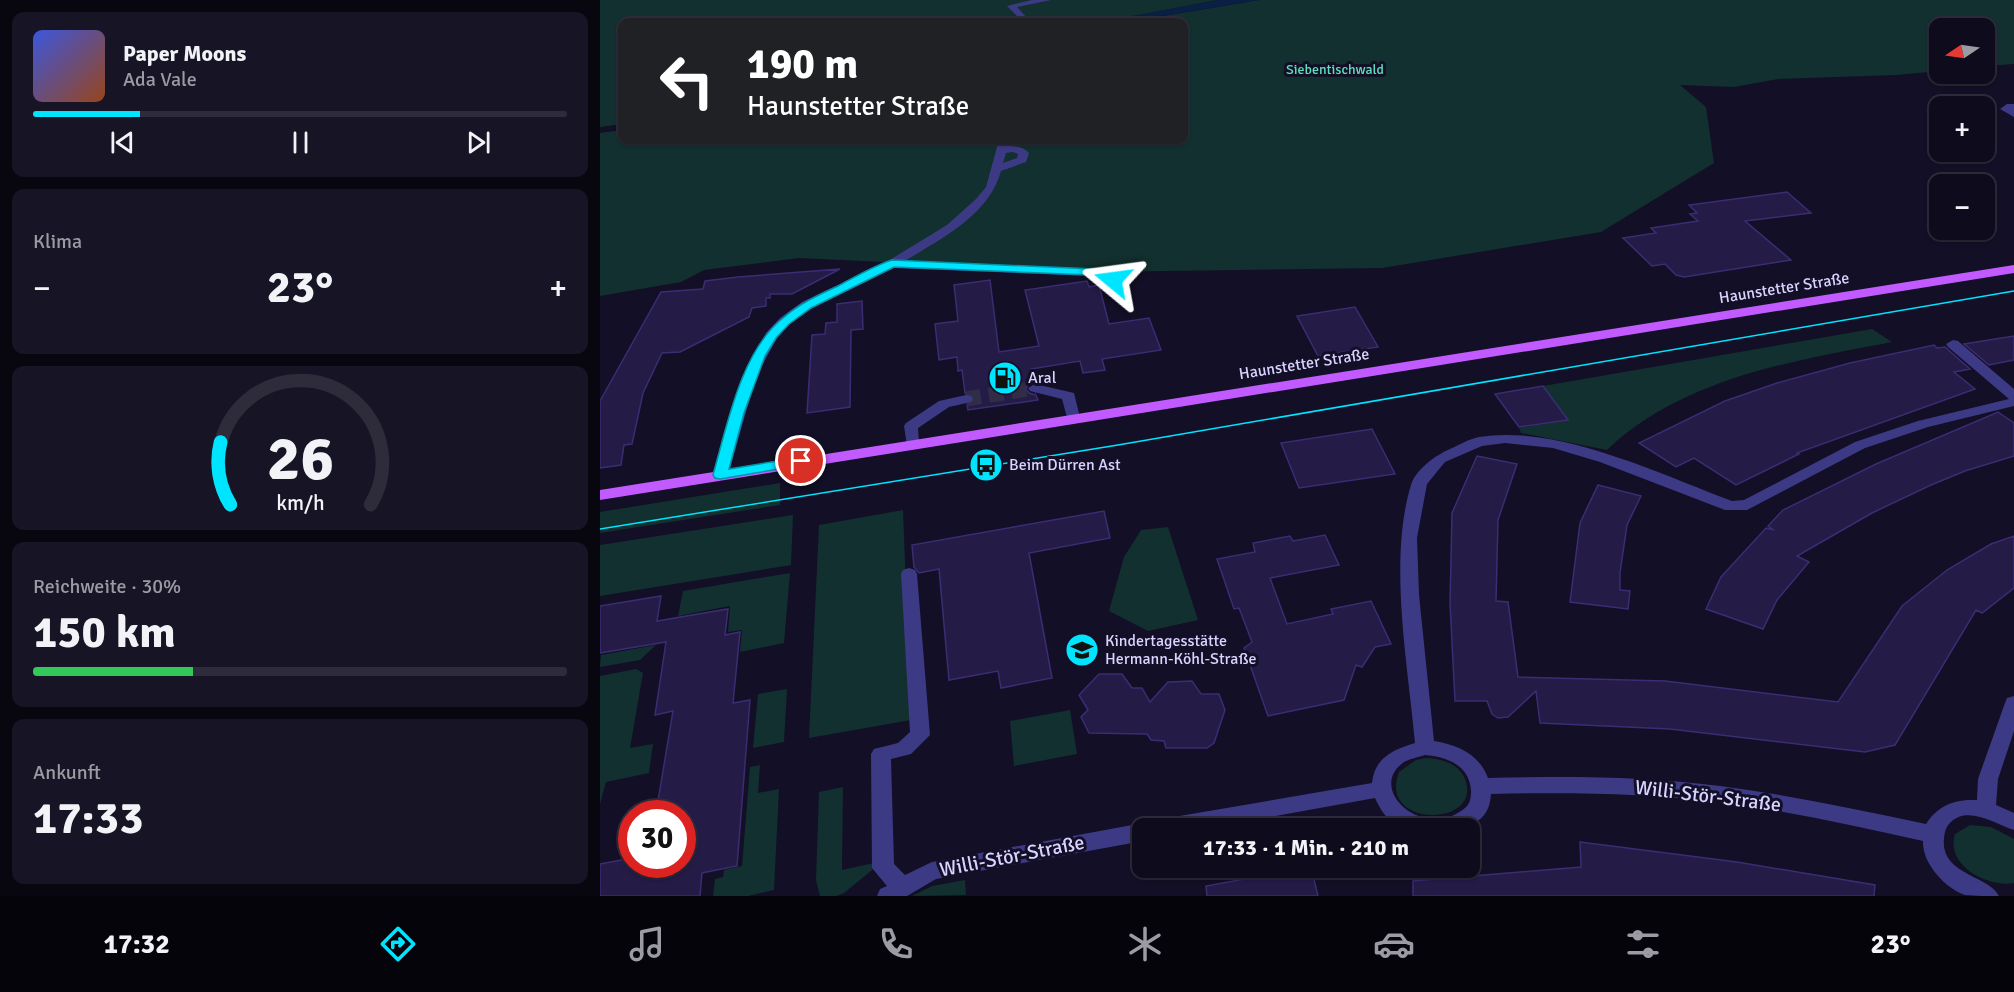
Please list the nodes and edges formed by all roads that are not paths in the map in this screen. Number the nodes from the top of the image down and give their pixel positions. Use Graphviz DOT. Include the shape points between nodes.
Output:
graph roads {
  1 [pos="1047,0"];
  2 [pos="1023,18"];
  3 [pos="1002,145"];
  4 [pos="995,169"];
  5 [pos="892,264"];
  6 [pos="2014,269"];
  7 [pos="1113,293"];
  8 [pos="1953,344"];
  9 [pos="1035,388"];
  10 [pos="2014,396"];
  11 [pos="966,399"];
  12 [pos="2014,402"];
  13 [pos="1073,418"];
  14 [pos="912,444"];
  15 [pos="720,475"];
  16 [pos="600,495"];
  17 [pos="909,574"];
  18 [pos="2014,702"];
  19 [pos="1425,747"];
  20 [pos="1482,786"];
  21 [pos="1381,789"];
  22 [pos="1986,810"];
  23 [pos="1218,818"];
  24 [pos="2014,822"];
  25 [pos="1132,834"];
  26 [pos="1932,834"];
  27 [pos="895,891"];
  28 [pos="1988,896"];
  1 -- 2 [label="street" via="1011,6"];
  3 -- 4 [label="street"];
  3 -- 4 [label="street" via="1024,153 1022,160"];
  4 -- 5 [label="street" via="991,187 980,201 951,227"];
  5 -- 7 [label="street" via="1093,272 1113,280"];
  5 -- 15 [label="street" via="807,305 771,336 749,377"];
  6 -- 13 [label="main road, Haunstetter Straße"];
  8 -- 10 [label="street"];
  9 -- 13 [label="street" via="1069,396"];
  11 -- 14 [label="street" via="944,404 911,426"];
  12 -- 19 [label="street" via="1923,424 1860,445 1747,505 1731,506 1554,444 1505,439 1479,442 1440,459 1419,483 1409,538 1410,595"];
  13 -- 14 [label="main road, Haunstetter Straße"];
  14 -- 15 [label="main road, Haunstetter Straße"];
  15 -- 16 [label="main road, Haunstetter Straße"];
  17 -- 27 [label="street" via="920,735 904,749 881,754 883,868"];
  18 -- 22 [label="street" via="1988,779"];
  19 -- 20 [label="street" via="1449,751 1468,762"];
  19 -- 21 [label="street" via="1397,755 1387,765"];
  20 -- 21 [label="street" via="1474,812 1462,822 1429,828 1396,815"];
  20 -- 26 [label="street, Willi-Stör-Straße" via="1599,784 1719,794"];
  21 -- 23 [label="street"];
  22 -- 24 [label="street"];
  22 -- 26 [label="street" via="1958,809 1944,814"];
  25 -- 27 [label="street, Willi-Stör-Straße" via="932,871"];
  26 -- 28 [label="street" via="1942,865 1958,880"];
}
